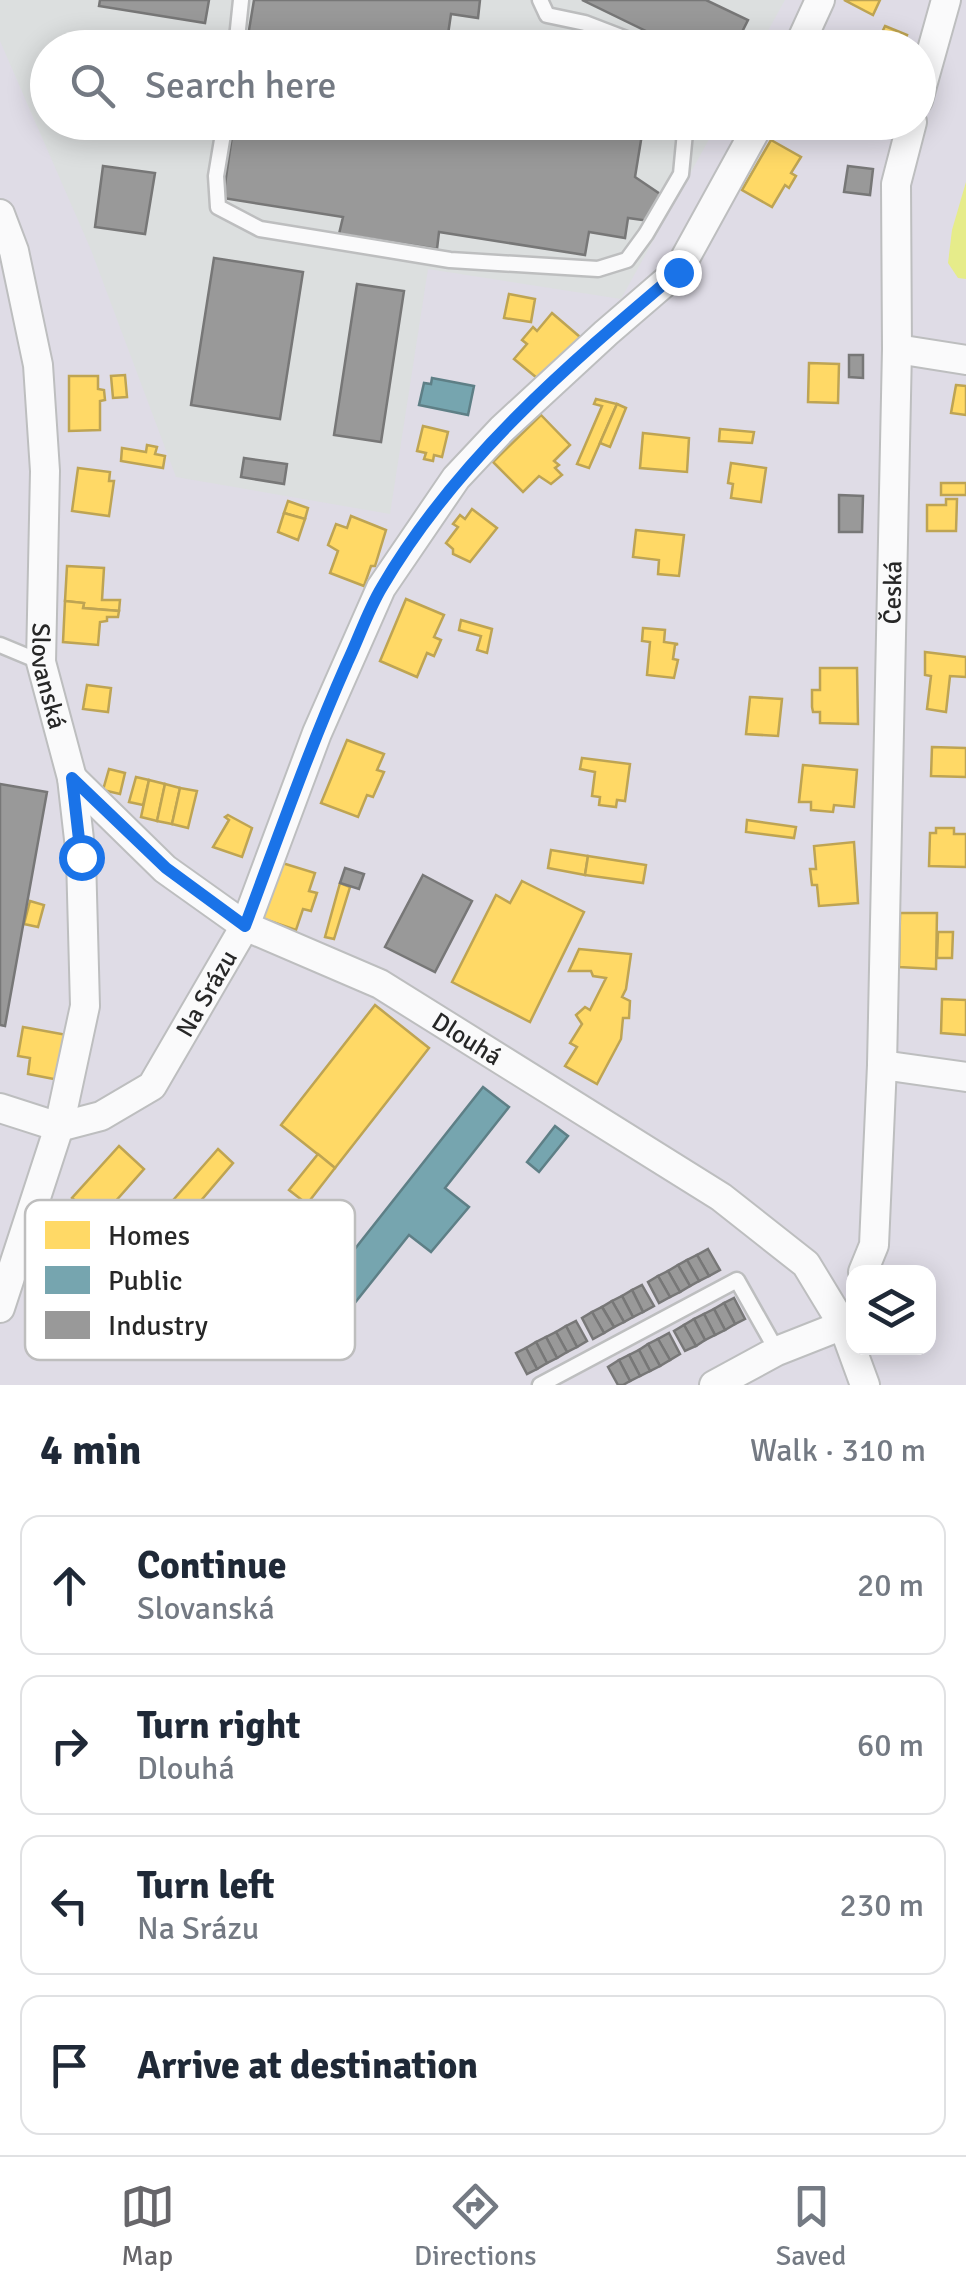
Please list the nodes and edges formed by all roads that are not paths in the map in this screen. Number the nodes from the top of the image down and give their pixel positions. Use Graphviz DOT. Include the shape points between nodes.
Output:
graph roads {
  1 [pos="241,0"];
  2 [pos="540,0"];
  3 [pos="820,0"];
  4 [pos="946,0"];
  5 [pos="238,30"];
  6 [pos="601,30"];
  7 [pos="806,30"];
  8 [pos="936,36"];
  9 [pos="222,140"];
  10 [pos="684,140"];
  11 [pos="750,140"];
  12 [pos="907,140"];
  13 [pos="0,214"];
  14 [pos="897,350"];
  15 [pos="966,360"];
  16 [pos="0,645"];
  17 [pos="41,662"];
  18 [pos="72,778"];
  19 [pos="245,926"];
  20 [pos="882,1064"];
  21 [pos="966,1077"];
  22 [pos="0,1108"];
  23 [pos="58,1127"];
  24 [pos="35,1200"];
  25 [pos="25,1230"];
  26 [pos="866,1265"];
  27 [pos="0,1308"];
  28 [pos="846,1315"];
  29 [pos="842,1324"];
  30 [pos="777,1351"];
  31 [pos="859,1378"];
  32 [pos="540,1385"];
  33 [pos="714,1385"];
  1 -- 5 [label="lane"];
  2 -- 6 [label="lane" via="547,15"];
  3 -- 7 [label="street"];
  4 -- 8 [label="street"];
  9 -- 10 [label="lane" via="218,207 260,229 450,260 598,270 627,260 646,234 681,174"];
  11 -- 19 [label="street, Na Srázu" via="678,272 456,478 381,588 317,732"];
  12 -- 14 [label="street, Česká" via="896,184"];
  13 -- 17 [label="street, Slovanská" via="38,365 45,471"];
  14 -- 15 [label="street"];
  14 -- 20 [label="street, Česká"];
  16 -- 17 [label="lane"];
  17 -- 18 [label="street, Slovanská"];
  18 -- 19 [label="street, Dlouhá" via="166,868"];
  18 -- 23 [label="street, Slovanská" via="85,1006"];
  19 -- 23 [label="street, Na Srázu" via="152,1086 101,1116"];
  19 -- 29 [label="street, Dlouhá" via="380,984 720,1197 806,1264"];
  20 -- 21 [label="street"];
  20 -- 26 [label="street, Česká" via="874,1246"];
  22 -- 23 [label="street"];
  23 -- 24 [label="street, Slovanská"];
  25 -- 27 [label="street, Slovanská"];
  28 -- 29 [label="street"];
  29 -- 30 [label="street"];
  29 -- 31 [label="street"];
  30 -- 32 [label="lane" via="737,1280"];
  30 -- 33 [label="street"];
}
